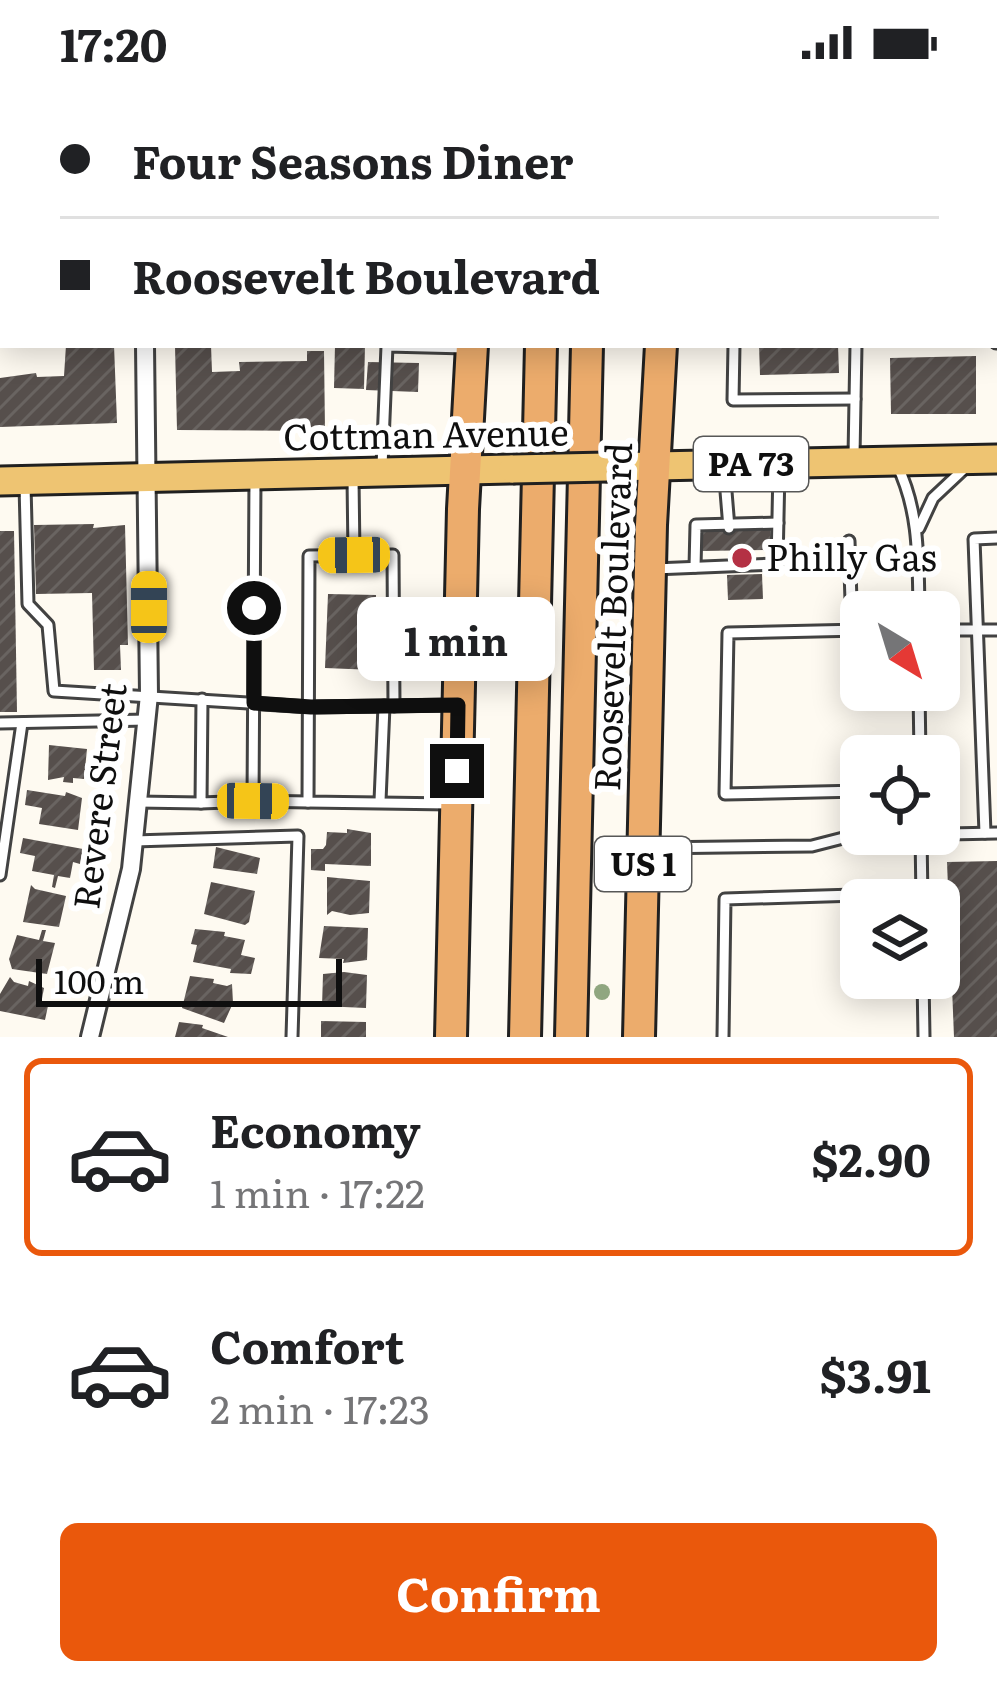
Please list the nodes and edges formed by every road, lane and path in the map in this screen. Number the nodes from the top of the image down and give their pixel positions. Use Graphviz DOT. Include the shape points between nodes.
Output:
graph roads {
  1 [pos="145,348"];
  2 [pos="387,348"];
  3 [pos="472,348"];
  4 [pos="541,348"];
  5 [pos="587,348"];
  6 [pos="662,348"];
  7 [pos="734,348"];
  8 [pos="856,348"];
  9 [pos="855,399"];
  10 [pos="987,459"];
  11 [pos="895,461"];
  12 [pos="854,462"];
  13 [pos="724,464"];
  14 [pos="779,464"];
  15 [pos="656,466"];
  16 [pos="466,470"];
  17 [pos="368,472"];
  18 [pos="255,474"];
  19 [pos="149,476"];
  20 [pos="12,480"];
  21 [pos="778,523"];
  22 [pos="729,526"];
  23 [pos="917,533"];
  24 [pos="997,538"];
  25 [pos="849,541"];
  26 [pos="755,550"];
  27 [pos="729,551"];
  28 [pos="354,555"];
  29 [pos="755,565"];
  30 [pos="728,566"];
  31 [pos="695,567"];
  32 [pos="650,569"];
  33 [pos="853,591"];
  34 [pos="918,591"];
  35 [pos="840,630"];
  36 [pos="960,630"];
  37 [pos="976,630"];
  38 [pos="997,630"];
  39 [pos="149,695"];
  40 [pos="202,699"];
  41 [pos="254,703"];
  42 [pos="458,705"];
  43 [pos="389,706"];
  44 [pos="311,707"];
  45 [pos="147,720"];
  46 [pos="0,723"];
  47 [pos="22,723"];
  48 [pos="840,791"];
  49 [pos="253,801"];
  50 [pos="380,801"];
  51 [pos="138,802"];
  52 [pos="308,802"];
  53 [pos="201,803"];
  54 [pos="456,804"];
  55 [pos="960,833"];
  56 [pos="991,833"];
  57 [pos="840,839"];
  58 [pos="134,841"];
  59 [pos="643,848"];
  60 [pos="0,875"];
  61 [pos="840,897"];
  62 [pos="923,999"];
  63 [pos="90,1037"];
  64 [pos="292,1037"];
  65 [pos="451,1037"];
  66 [pos="525,1037"];
  67 [pos="571,1037"];
  68 [pos="639,1037"];
  69 [pos="723,1037"];
  70 [pos="924,1037"];
  1 -- 19 [label="street, Revere Street"];
  2 -- 17 [label="lane"];
  3 -- 16 [label="highway"];
  4 -- 66 [label="highway"];
  5 -- 67 [label="highway, Roosevelt Boulevard / US 1"];
  6 -- 15 [label="highway, Roosevelt Boulevard / US 1"];
  7 -- 9 [label="lane" via="733,400"];
  8 -- 9 [label="lane"];
  9 -- 12 [label="lane"];
  10 -- 11 [label="main road, Cottman Avenue / PA 73"];
  10 -- 23 [label="lane" via="933,498"];
  11 -- 12 [label="main road, Cottman Avenue / PA 73"];
  11 -- 23 [label="lane"];
  12 -- 14 [label="main road, Cottman Avenue / PA 73"];
  13 -- 14 [label="main road, Cottman Avenue / PA 73"];
  13 -- 15 [label="main road, Cottman Avenue / PA 73"];
  13 -- 22 [label="lane"];
  14 -- 21 [label="lane"];
  15 -- 16 [label="main road, Cottman Avenue / PA 73, bridge"];
  15 -- 32 [label="highway, Roosevelt Boulevard / US 1"];
  16 -- 17 [label="main road, Cottman Avenue / PA 73"];
  16 -- 42 [label="highway"];
  17 -- 18 [label="main road, Cottman Avenue / PA 73"];
  17 -- 28 [label="lane"];
  18 -- 19 [label="main road, Cottman Avenue / PA 73"];
  18 -- 41 [label="lane"];
  19 -- 20 [label="main road, Cottman Avenue / PA 73"];
  19 -- 39 [label="street, Revere Street"];
  20 -- 39 [label="lane" via="28,604 48,625 54,691"];
  21 -- 22 [label="lane"];
  21 -- 29 [label="lane" via="776,564"];
  22 -- 31 [label="lane" via="696,525"];
  23 -- 34 [label="lane"];
  24 -- 37 [label="lane" via="974,538"];
  25 -- 33 [label="lane"];
  26 -- 29 [label="lane"];
  27 -- 30 [label="lane"];
  28 -- 43 [label="lane" via="392,555"];
  28 -- 44 [label="lane" via="309,556"];
  29 -- 30 [label="lane"];
  30 -- 31 [label="lane"];
  31 -- 32 [label="lane"];
  32 -- 59 [label="highway, Roosevelt Boulevard / US 1"];
  35 -- 48 [label="lane" via="728,633 725,794"];
  36 -- 37 [label="lane"];
  37 -- 38 [label="lane"];
  37 -- 56 [label="lane"];
  39 -- 40 [label="lane"];
  39 -- 45 [label="street, Revere Street"];
  40 -- 41 [label="lane"];
  40 -- 53 [label="lane"];
  41 -- 44 [label="lane"];
  41 -- 49 [label="lane"];
  42 -- 43 [label="lane"];
  42 -- 54 [label="highway"];
  43 -- 44 [label="lane"];
  43 -- 50 [label="lane"];
  44 -- 52 [label="lane"];
  45 -- 47 [label="lane"];
  45 -- 51 [label="street, Revere Street"];
  46 -- 47 [label="lane"];
  47 -- 60 [label="lane"];
  49 -- 52 [label="lane"];
  49 -- 53 [label="lane"];
  50 -- 52 [label="lane"];
  50 -- 54 [label="lane"];
  51 -- 53 [label="lane"];
  51 -- 58 [label="street, Revere Street"];
  54 -- 65 [label="highway"];
  55 -- 56 [label="lane"];
  57 -- 59 [label="lane"];
  58 -- 63 [label="street, Revere Street"];
  58 -- 64 [label="lane" via="298,836"];
  59 -- 68 [label="highway, Roosevelt Boulevard / US 1"];
  61 -- 69 [label="lane" via="725,898"];
  62 -- 70 [label="lane"];
}
